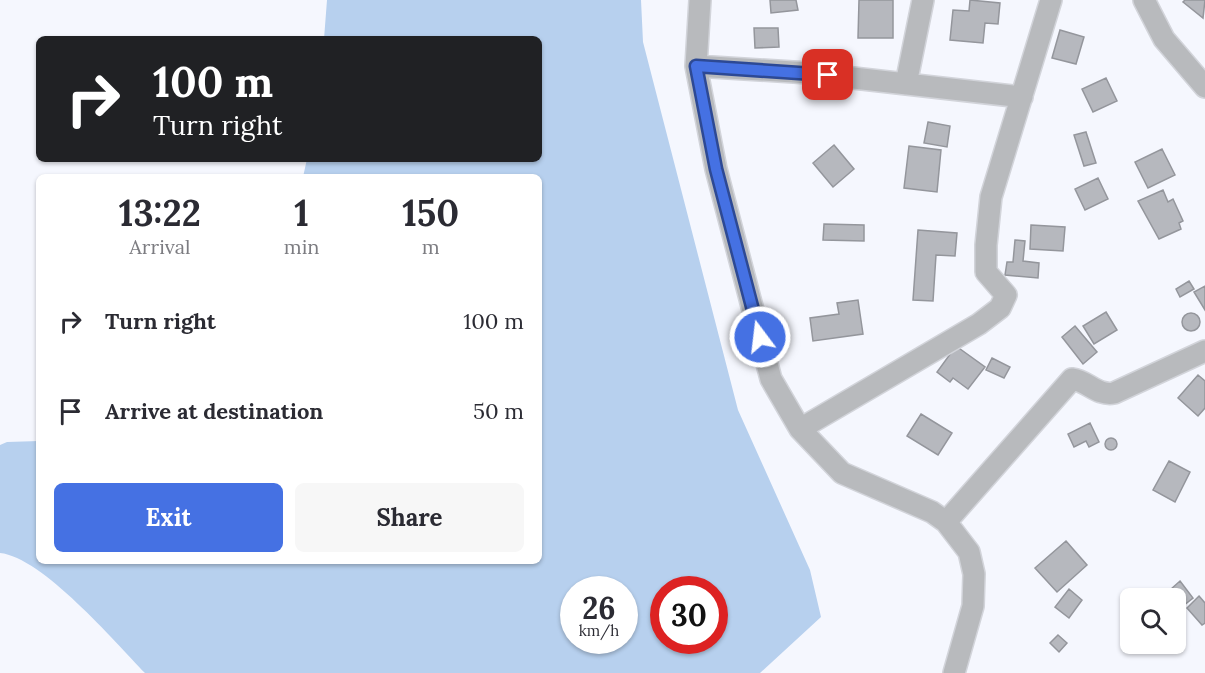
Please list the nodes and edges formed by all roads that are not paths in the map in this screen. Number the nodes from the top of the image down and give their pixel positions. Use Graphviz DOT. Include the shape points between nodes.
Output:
graph roads {
  1 [pos="700,0"];
  2 [pos="923,0"];
  3 [pos="1051,0"];
  4 [pos="1144,0"];
  5 [pos="696,66"];
  6 [pos="906,84"];
  7 [pos="1205,87"];
  8 [pos="1022,97"];
  9 [pos="1205,351"];
  10 [pos="800,429"];
  11 [pos="946,522"];
  12 [pos="954,673"];
  1 -- 5 [label="street"];
  2 -- 6 [label="street"];
  3 -- 8 [label="street"];
  4 -- 7 [label="street" via="1164,39"];
  5 -- 6 [label="street"];
  5 -- 10 [label="street" via="716,169 771,379"];
  6 -- 8 [label="street"];
  8 -- 10 [label="street" via="989,210 986,272 1006,295 1000,308"];
  9 -- 11 [label="street" via="1114,393 1100,392 1072,379"];
  10 -- 11 [label="street" via="842,472"];
  11 -- 12 [label="street" via="969,552 974,573 973,606"];
}
